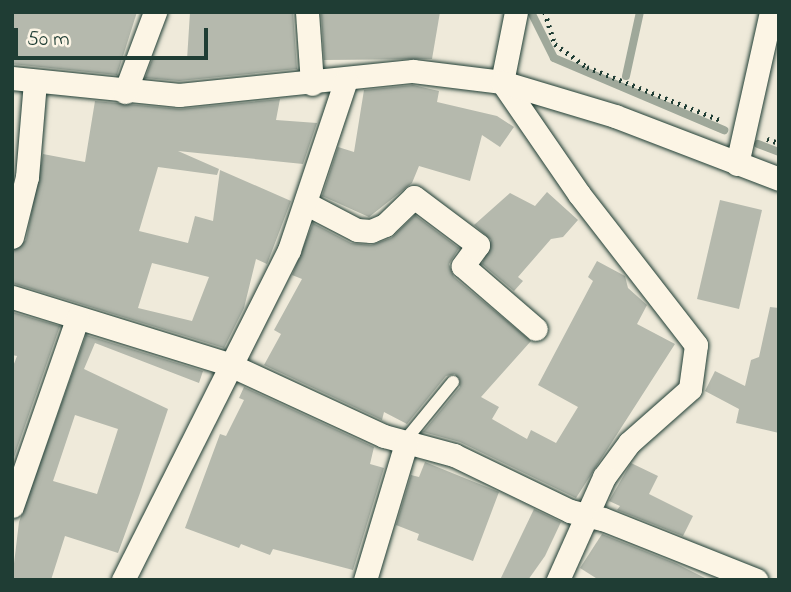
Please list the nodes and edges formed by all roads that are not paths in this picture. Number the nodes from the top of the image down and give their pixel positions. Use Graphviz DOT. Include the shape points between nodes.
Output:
graph roads {
  1 [pos="155,12"];
  2 [pos="307,12"];
  3 [pos="516,12"];
  4 [pos="771,12"];
  5 [pos="23,80"];
  6 [pos="346,80"];
  7 [pos="502,82"];
  8 [pos="312,84"];
  9 [pos="125,92"];
  10 [pos="737,163"];
  11 [pos="779,179"];
  12 [pos="307,204"];
  13 [pos="12,237"];
  14 [pos="12,298"];
  15 [pos="77,319"];
  16 [pos="536,329"];
  17 [pos="228,364"];
  18 [pos="453,382"];
  19 [pos="405,443"];
  20 [pos="12,506"];
  21 [pos="588,515"];
  22 [pos="123,580"];
  23 [pos="365,580"];
  24 [pos="558,580"];
  25 [pos="756,580"];
  1 -- 9 [label="street"];
  2 -- 8 [label="street"];
  3 -- 7 [label="street"];
  4 -- 10 [label="street"];
  5 -- 9 [label="street"];
  5 -- 13 [label="street" via="27,177"];
  6 -- 7 [label="street" via="413,71"];
  6 -- 8 [label="street"];
  6 -- 12 [label="street"];
  7 -- 10 [label="street" via="615,116"];
  7 -- 21 [label="street" via="579,194 696,345 690,389 629,443"];
  8 -- 9 [label="street" via="179,95"];
  10 -- 11 [label="street"];
  12 -- 16 [label="street" via="356,230 371,230 386,225 414,197 478,245 463,266"];
  12 -- 17 [label="street" via="289,250"];
  14 -- 15 [label="street"];
  15 -- 17 [label="street"];
  15 -- 20 [label="street"];
  17 -- 19 [label="street"];
  17 -- 22 [label="street"];
  18 -- 19 [label="lane"];
  19 -- 21 [label="street" via="454,455"];
  19 -- 23 [label="street"];
  21 -- 24 [label="street"];
  21 -- 25 [label="street"];
}
